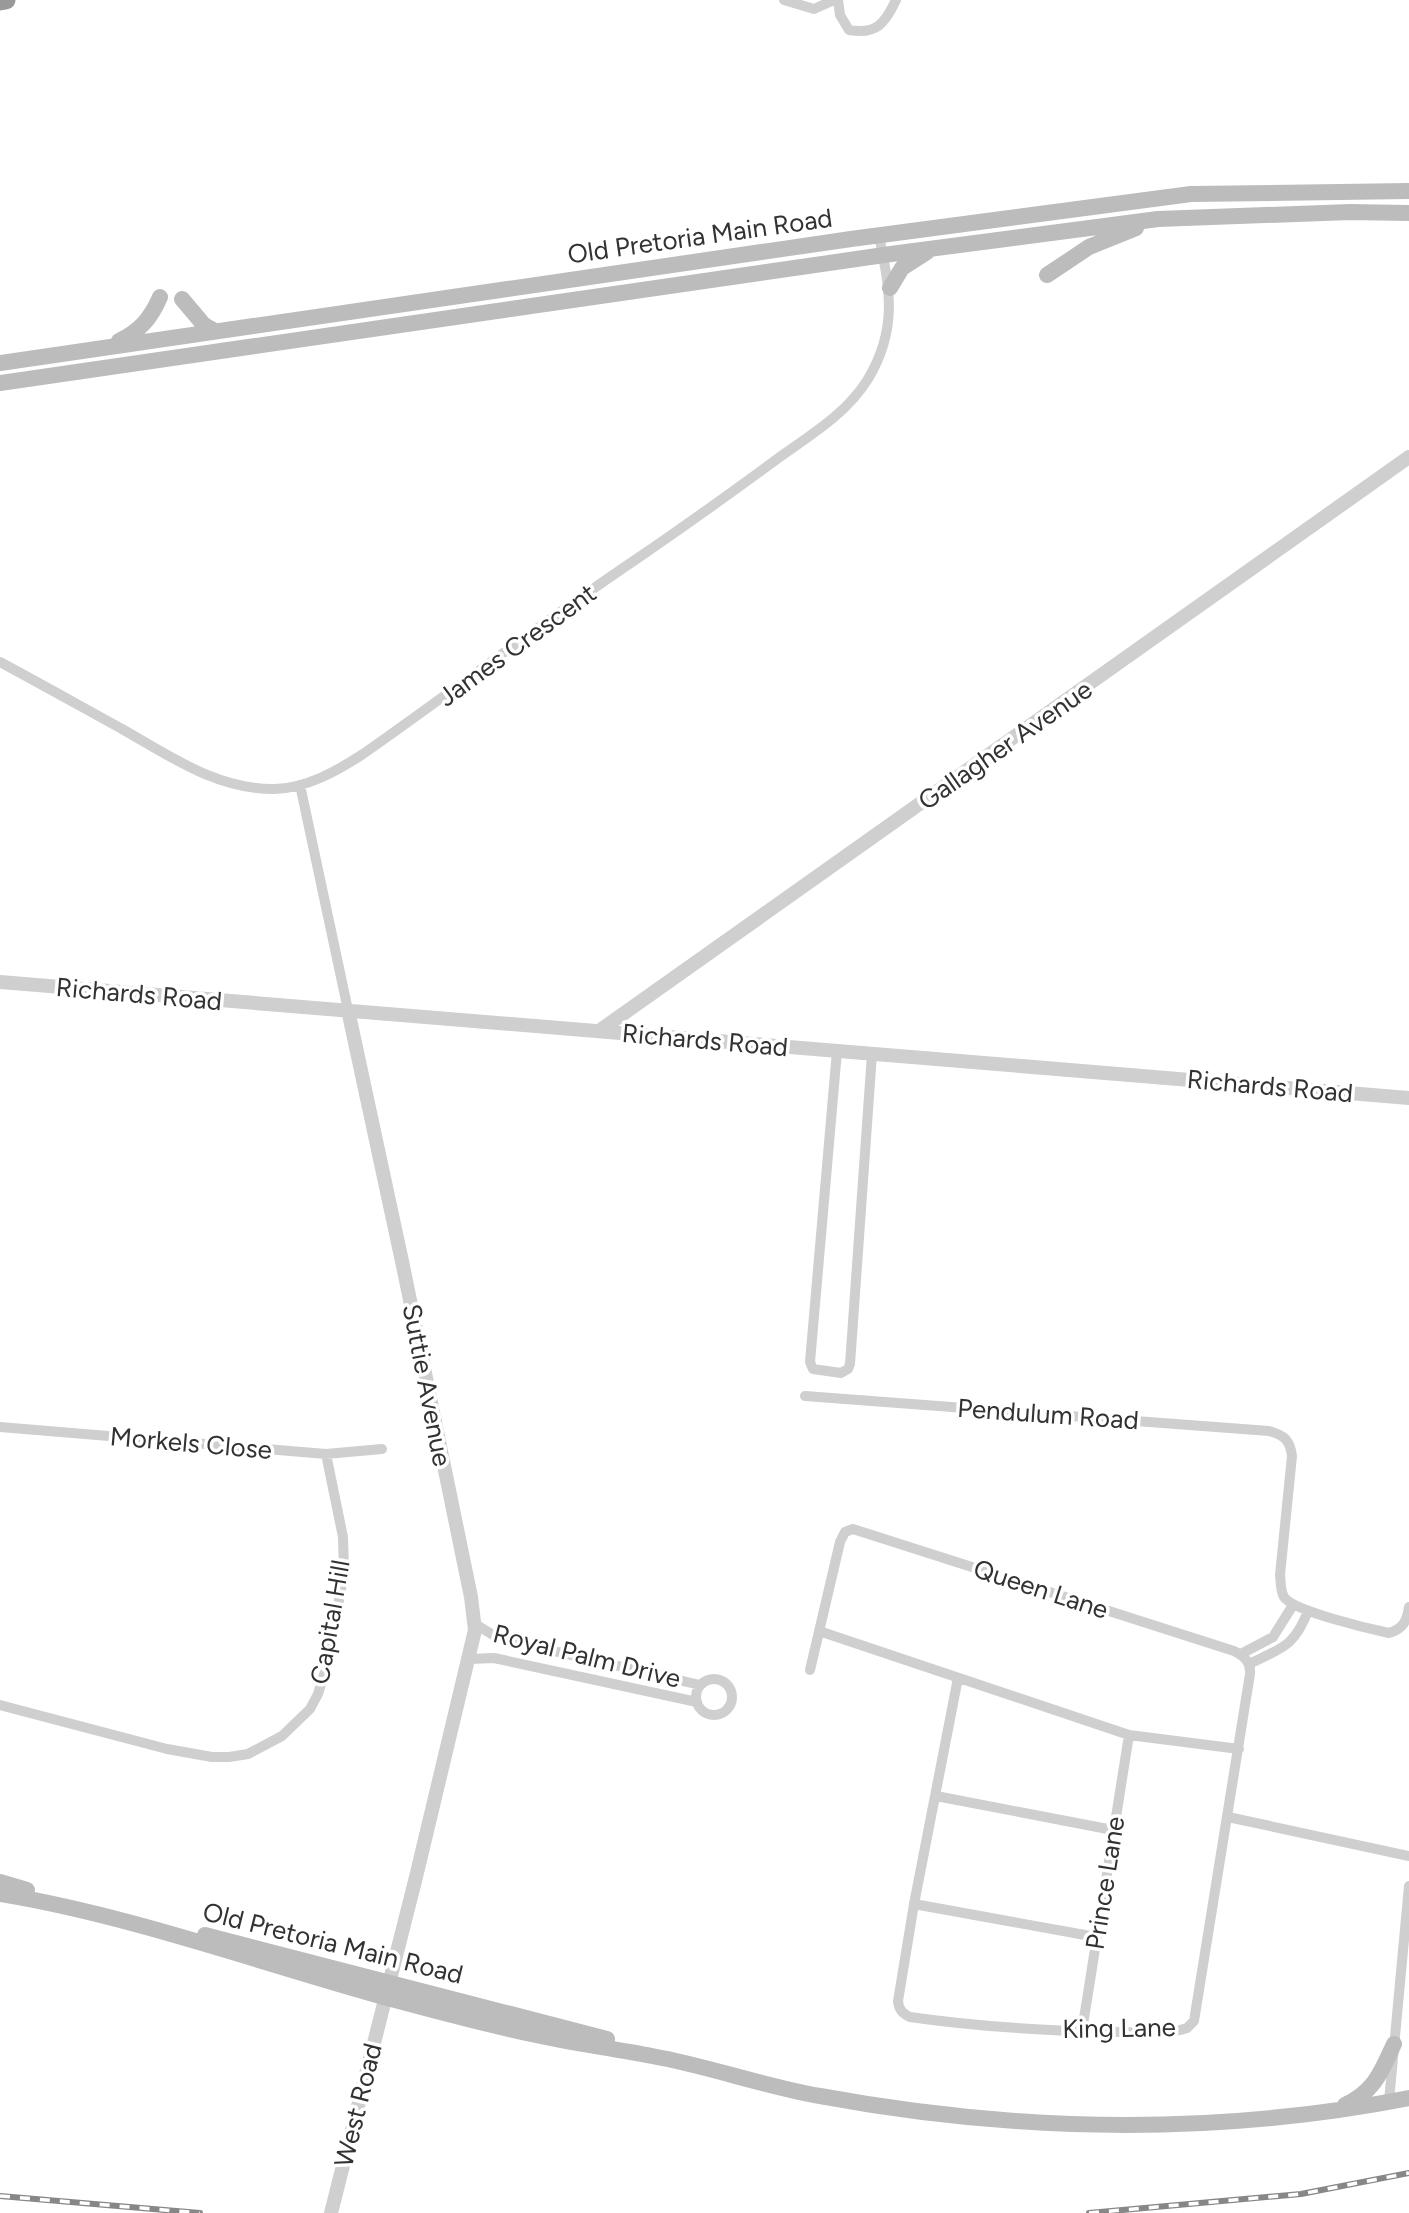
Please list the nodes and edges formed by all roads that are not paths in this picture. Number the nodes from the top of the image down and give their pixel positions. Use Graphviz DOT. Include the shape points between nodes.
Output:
graph roads {
  1 [pos="6,0"];
  2 [pos="784,0"];
  3 [pos="836,0"];
  4 [pos="895,0"];
  5 [pos="0,1"];
  6 [pos="1409,191"];
  7 [pos="1409,213"];
  8 [pos="1158,219"];
  9 [pos="879,236"];
  10 [pos="942,246"];
  11 [pos="883,255"];
  12 [pos="1047,275"];
  13 [pos="890,288"];
  14 [pos="160,297"];
  15 [pos="182,299"];
  16 [pos="215,331"];
  17 [pos="107,346"];
  18 [pos="0,363"];
  19 [pos="0,383"];
  20 [pos="1409,457"];
  21 [pos="0,662"];
  22 [pos="300,785"];
  23 [pos="0,982"];
  24 [pos="348,1010"];
  25 [pos="599,1031"];
  26 [pos="837,1051"];
  27 [pos="872,1054"];
  28 [pos="1409,1098"];
  29 [pos="805,1396"];
  30 [pos="0,1427"];
  31 [pos="382,1450"];
  32 [pos="326,1454"];
  33 [pos="1293,1605"];
  34 [pos="1409,1607"];
  35 [pos="1308,1611"];
  36 [pos="475,1624"];
  37 [pos="819,1631"];
  38 [pos="1241,1654"];
  39 [pos="572,1655"];
  40 [pos="470,1659"];
  41 [pos="1249,1664"];
  42 [pos="810,1671"];
  43 [pos="568,1674"];
  44 [pos="958,1678"];
  45 [pos="700,1685"];
  46 [pos="697,1702"];
  47 [pos="0,1705"];
  48 [pos="1129,1735"];
  49 [pos="1239,1749"];
  50 [pos="936,1796"];
  51 [pos="1228,1817"];
  52 [pos="1113,1830"];
  53 [pos="1409,1856"];
  54 [pos="0,1882"];
  55 [pos="1409,1886"];
  56 [pos="0,1894"];
  57 [pos="914,1904"];
  58 [pos="1096,1937"];
  59 [pos="386,1990"];
  60 [pos="1082,2031"];
  61 [pos="1394,2044"];
  62 [pos="1409,2098"];
  63 [pos="1389,2101"];
  64 [pos="1330,2110"];
  65 [pos="331,2213"];
  1 -- 5 [label="highway"];
  2 -- 3 [label="street" via="814,9"];
  3 -- 4 [label="street" via="849,30 866,32 887,19"];
  6 -- 9 [label="main road, Old Pretoria Main Road" via="1191,194"];
  7 -- 8 [label="main road, Old Pretoria Main Road"];
  8 -- 10 [label="main road, Old Pretoria Main Road"];
  8 -- 12 [label="main road" via="1089,247"];
  9 -- 11 [label="street, James Crescent"];
  9 -- 16 [label="main road, Old Pretoria Main Road"];
  10 -- 11 [label="main road, Old Pretoria Main Road"];
  10 -- 13 [label="main road" via="905,265"];
  11 -- 13 [label="street, James Crescent"];
  11 -- 19 [label="main road, Old Pretoria Main Road"];
  13 -- 22 [label="street, James Crescent" via="890,314 880,357 840,414 363,754"];
  14 -- 17 [label="main road" via="142,327"];
  15 -- 16 [label="main road"];
  16 -- 17 [label="main road, Old Pretoria Main Road"];
  17 -- 18 [label="main road, Old Pretoria Main Road"];
  20 -- 25 [label="street, Gallagher Avenue"];
  21 -- 22 [label="street, James Crescent" via="210,777 259,788"];
  22 -- 24 [label="street, Suttie Avenue"];
  23 -- 24 [label="street, Richards Road"];
  24 -- 25 [label="street, Richards Road"];
  24 -- 36 [label="street, Suttie Avenue"];
  25 -- 26 [label="street, Richards Road"];
  26 -- 27 [label="street, Richards Road"];
  26 -- 27 [label="street" via="810,1362 813,1369 841,1373 850,1364"];
  27 -- 28 [label="street, Richards Road"];
  29 -- 33 [label="street, Pendulum Road" via="1282,1435 1293,1456 1280,1575 1284,1596"];
  30 -- 32 [label="street, Morkels Close"];
  31 -- 32 [label="street, Morkels Close"];
  32 -- 47 [label="street, Capital Hill" via="343,1537 344,1573 318,1694 310,1709 282,1736 248,1754 212,1757"];
  33 -- 35 [label="street"];
  33 -- 38 [label="street" via="1273,1637"];
  34 -- 35 [label="street" via="1399,1630 1389,1633"];
  35 -- 41 [label="street" via="1300,1632 1290,1641"];
  36 -- 39 [label="street, Royal Palm Drive" via="498,1638"];
  36 -- 40 [label="street, Suttie Avenue"];
  37 -- 38 [label="street, Queen Lane" via="843,1535 853,1529"];
  37 -- 42 [label="street"];
  37 -- 44 [label="street"];
  38 -- 41 [label="street"];
  39 -- 43 [label="street"];
  39 -- 45 [label="street, Royal Palm Drive"];
  40 -- 43 [label="street, Royal Palm Drive" via="490,1657"];
  40 -- 59 [label="street, Suttie Avenue"];
  41 -- 49 [label="street"];
  43 -- 46 [label="street, Royal Palm Drive"];
  44 -- 48 [label="street"];
  44 -- 50 [label="street, King Lane"];
  45 -- 46 [label="street"];
  45 -- 46 [label="street" via="721,1681 729,1687 732,1699 726,1711 717,1715 705,1712"];
  48 -- 49 [label="street"];
  48 -- 52 [label="street, Prince Lane"];
  49 -- 51 [label="street, King Lane"];
  50 -- 52 [label="street"];
  50 -- 57 [label="street, King Lane"];
  51 -- 53 [label="street"];
  51 -- 60 [label="street, King Lane" via="1192,2025 1181,2030"];
  52 -- 58 [label="street, Prince Lane"];
  54 -- 59 [label="main road, Old Pretoria Main Road"];
  55 -- 61 [label="street"];
  56 -- 59 [label="main road, Old Pretoria Main Road"];
  57 -- 58 [label="street"];
  57 -- 60 [label="street, King Lane" via="898,2001 903,2014 957,2024"];
  58 -- 60 [label="street, Prince Lane"];
  59 -- 64 [label="main road, Old Pretoria Main Road" via="533,2035 652,2056 885,2108 1054,2124 1156,2125"];
  59 -- 65 [label="street, West Road"];
  61 -- 63 [label="street"];
  61 -- 64 [label="main road" via="1369,2091"];
  62 -- 63 [label="main road, Old Pretoria Main Road"];
  63 -- 64 [label="main road, Old Pretoria Main Road"];
}
